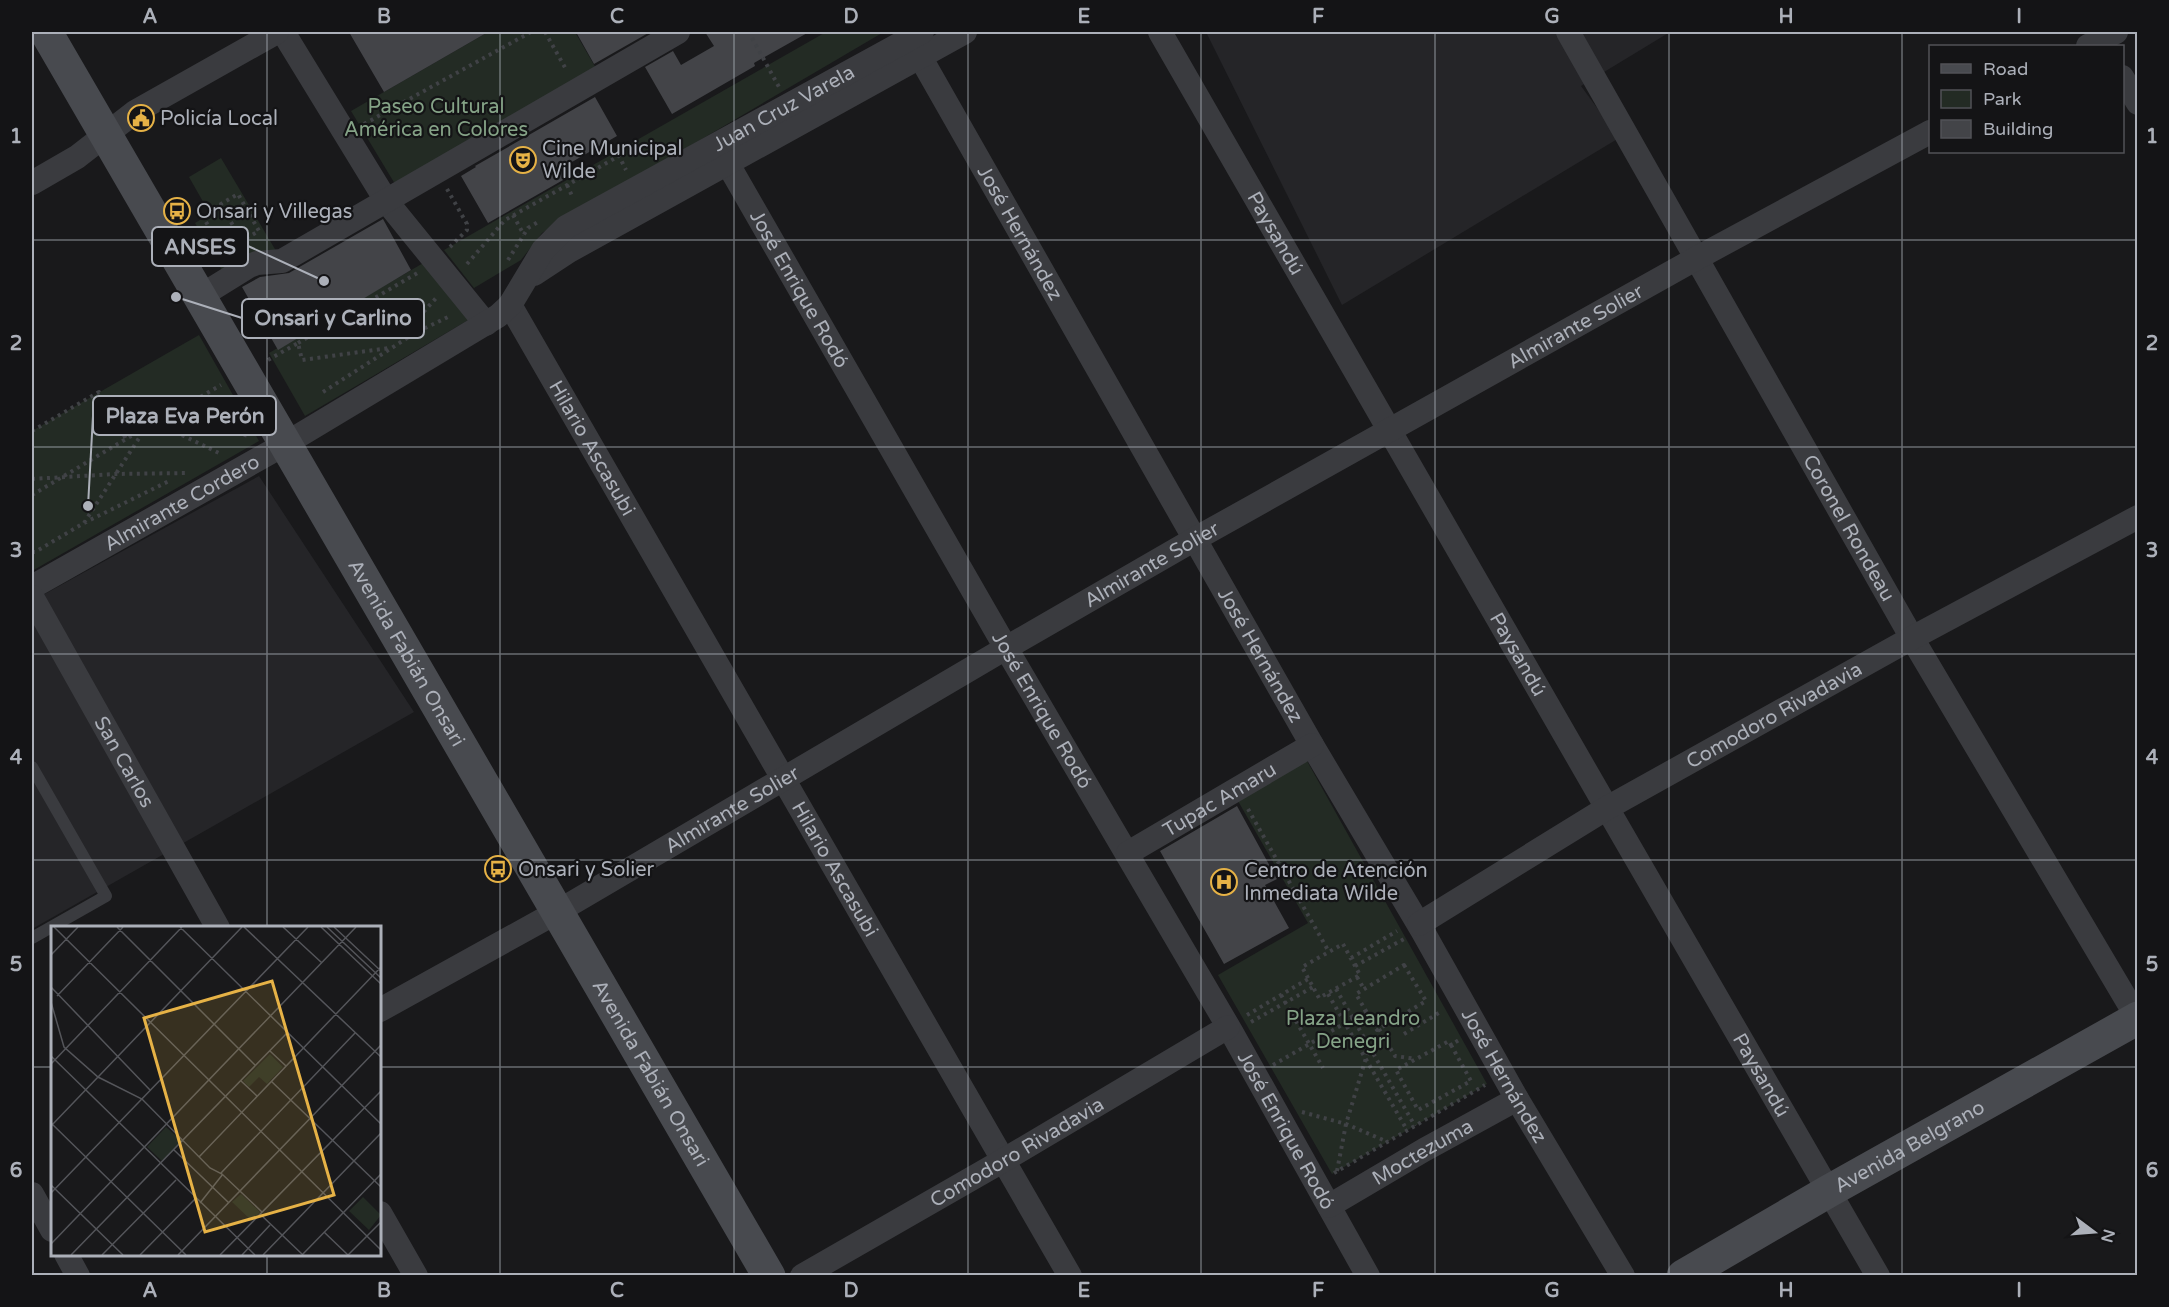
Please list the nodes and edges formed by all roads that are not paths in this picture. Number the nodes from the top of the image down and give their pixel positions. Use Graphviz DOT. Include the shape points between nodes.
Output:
graph roads {
  1 [pos="46,32"];
  2 [pos="277,32"];
  3 [pos="283,32"];
  4 [pos="678,32"];
  5 [pos="965,32"];
  6 [pos="1160,32"];
  7 [pos="1568,32"];
  8 [pos="915,40"];
  9 [pos="2124,80"];
  10 [pos="2138,103"];
  11 [pos="1929,133"];
  12 [pos="105,135"];
  13 [pos="722,154"];
  14 [pos="32,183"];
  15 [pos="387,202"];
  16 [pos="1697,258"];
  17 [pos="193,285"];
  18 [pos="510,305"];
  19 [pos="486,324"];
  20 [pos="1389,430"];
  21 [pos="285,444"];
  22 [pos="2138,517"];
  23 [pos="1195,539"];
  24 [pos="32,587"];
  25 [pos="32,597"];
  26 [pos="1912,638"];
  27 [pos="1006,648"];
  28 [pos="1312,746"];
  29 [pos="32,767"];
  30 [pos="784,777"];
  31 [pos="1607,808"];
  32 [pos="1128,853"];
  33 [pos="557,912"];
  34 [pos="1419,924"];
  35 [pos="53,926"];
  36 [pos="217,926"];
  37 [pos="51,927"];
  38 [pos="32,938"];
  39 [pos="381,1009"];
  40 [pos="2138,1019"];
  41 [pos="1230,1030"];
  42 [pos="1517,1099"];
  43 [pos="1004,1160"];
  44 [pos="1828,1191"];
  45 [pos="38,1201"];
  46 [pos="1329,1206"];
  47 [pos="381,1214"];
  48 [pos="51,1228"];
  49 [pos="67,1256"];
  50 [pos="78,1275"];
  51 [pos="416,1275"];
  52 [pos="770,1275"];
  53 [pos="802,1275"];
  54 [pos="1070,1275"];
  55 [pos="1368,1275"];
  56 [pos="1623,1275"];
  57 [pos="1683,1275"];
  58 [pos="1878,1275"];
  1 -- 12 [label="street, Avenida Fabián Onsari"];
  2 -- 12 [label="street" via="135,112"];
  3 -- 15 [label="street"];
  4 -- 15 [label="street"];
  5 -- 8 [label="street"];
  6 -- 20 [label="street, Paysandú"];
  7 -- 16 [label="street, Coronel Rondeau"];
  8 -- 13 [label="street"];
  8 -- 13 [label="street, Juan Cruz Varela" via="788,104"];
  8 -- 23 [label="street, José Hernández"];
  9 -- 10 [label="street"];
  11 -- 16 [label="street, Almirante Solier"];
  12 -- 14 [label="street"];
  12 -- 17 [label="street, Avenida Fabián Onsari"];
  13 -- 18 [label="street, Juan Cruz Varela" via="566,227 543,250"];
  13 -- 27 [label="street, José Enrique Rodó"];
  15 -- 17 [label="street" via="282,261 258,263"];
  15 -- 19 [label="street"];
  16 -- 20 [label="street, Almirante Solier"];
  16 -- 26 [label="street, Coronel Rondeau"];
  17 -- 21 [label="street, Avenida Fabián Onsari"];
  18 -- 19 [label="street, Juan Cruz Varela"];
  18 -- 30 [label="street, Hilario Ascasubi"];
  19 -- 21 [label="street, Almirante Cordero"];
  20 -- 23 [label="street, Almirante Solier"];
  20 -- 31 [label="street, Paysandú"];
  21 -- 24 [label="street, Almirante Cordero"];
  21 -- 33 [label="street, Avenida Fabián Onsari"];
  22 -- 26 [label="street, Comodoro Rivadavia"];
  23 -- 27 [label="street, Almirante Solier"];
  23 -- 28 [label="street, José Hernández"];
  25 -- 36 [label="street, San Carlos"];
  26 -- 31 [label="street, Comodoro Rivadavia"];
  26 -- 40 [label="street, Coronel Rondeau"];
  27 -- 30 [label="street, Almirante Solier"];
  27 -- 32 [label="street, José Enrique Rodó"];
  28 -- 32 [label="street, Tupac Amaru"];
  28 -- 34 [label="street, José Hernández"];
  29 -- 35 [label="lane" via="106,896"];
  30 -- 33 [label="street, Almirante Solier"];
  30 -- 43 [label="street, Hilario Ascasubi"];
  31 -- 34 [label="street, Comodoro Rivadavia"];
  31 -- 44 [label="street, Paysandú"];
  32 -- 41 [label="street, José Enrique Rodó"];
  33 -- 39 [label="street, Almirante Solier"];
  33 -- 52 [label="street, Avenida Fabián Onsari"];
  34 -- 42 [label="street, José Hernández"];
  37 -- 38 [label="lane"];
  40 -- 44 [label="street, Avenida Belgrano"];
  41 -- 43 [label="street, Comodoro Rivadavia"];
  41 -- 46 [label="street, José Enrique Rodó" via="1272,1104 1327,1177"];
  42 -- 46 [label="street, Moctezuma"];
  42 -- 56 [label="street, José Hernández"];
  43 -- 53 [label="street, Comodoro Rivadavia"];
  43 -- 54 [label="street, Hilario Ascasubi"];
  44 -- 57 [label="street, Avenida Belgrano"];
  44 -- 58 [label="street, Paysandú"];
  45 -- 48 [label="street"];
  46 -- 55 [label="street, José Enrique Rodó"];
  47 -- 51 [label="street"];
  49 -- 50 [label="street"];
}
